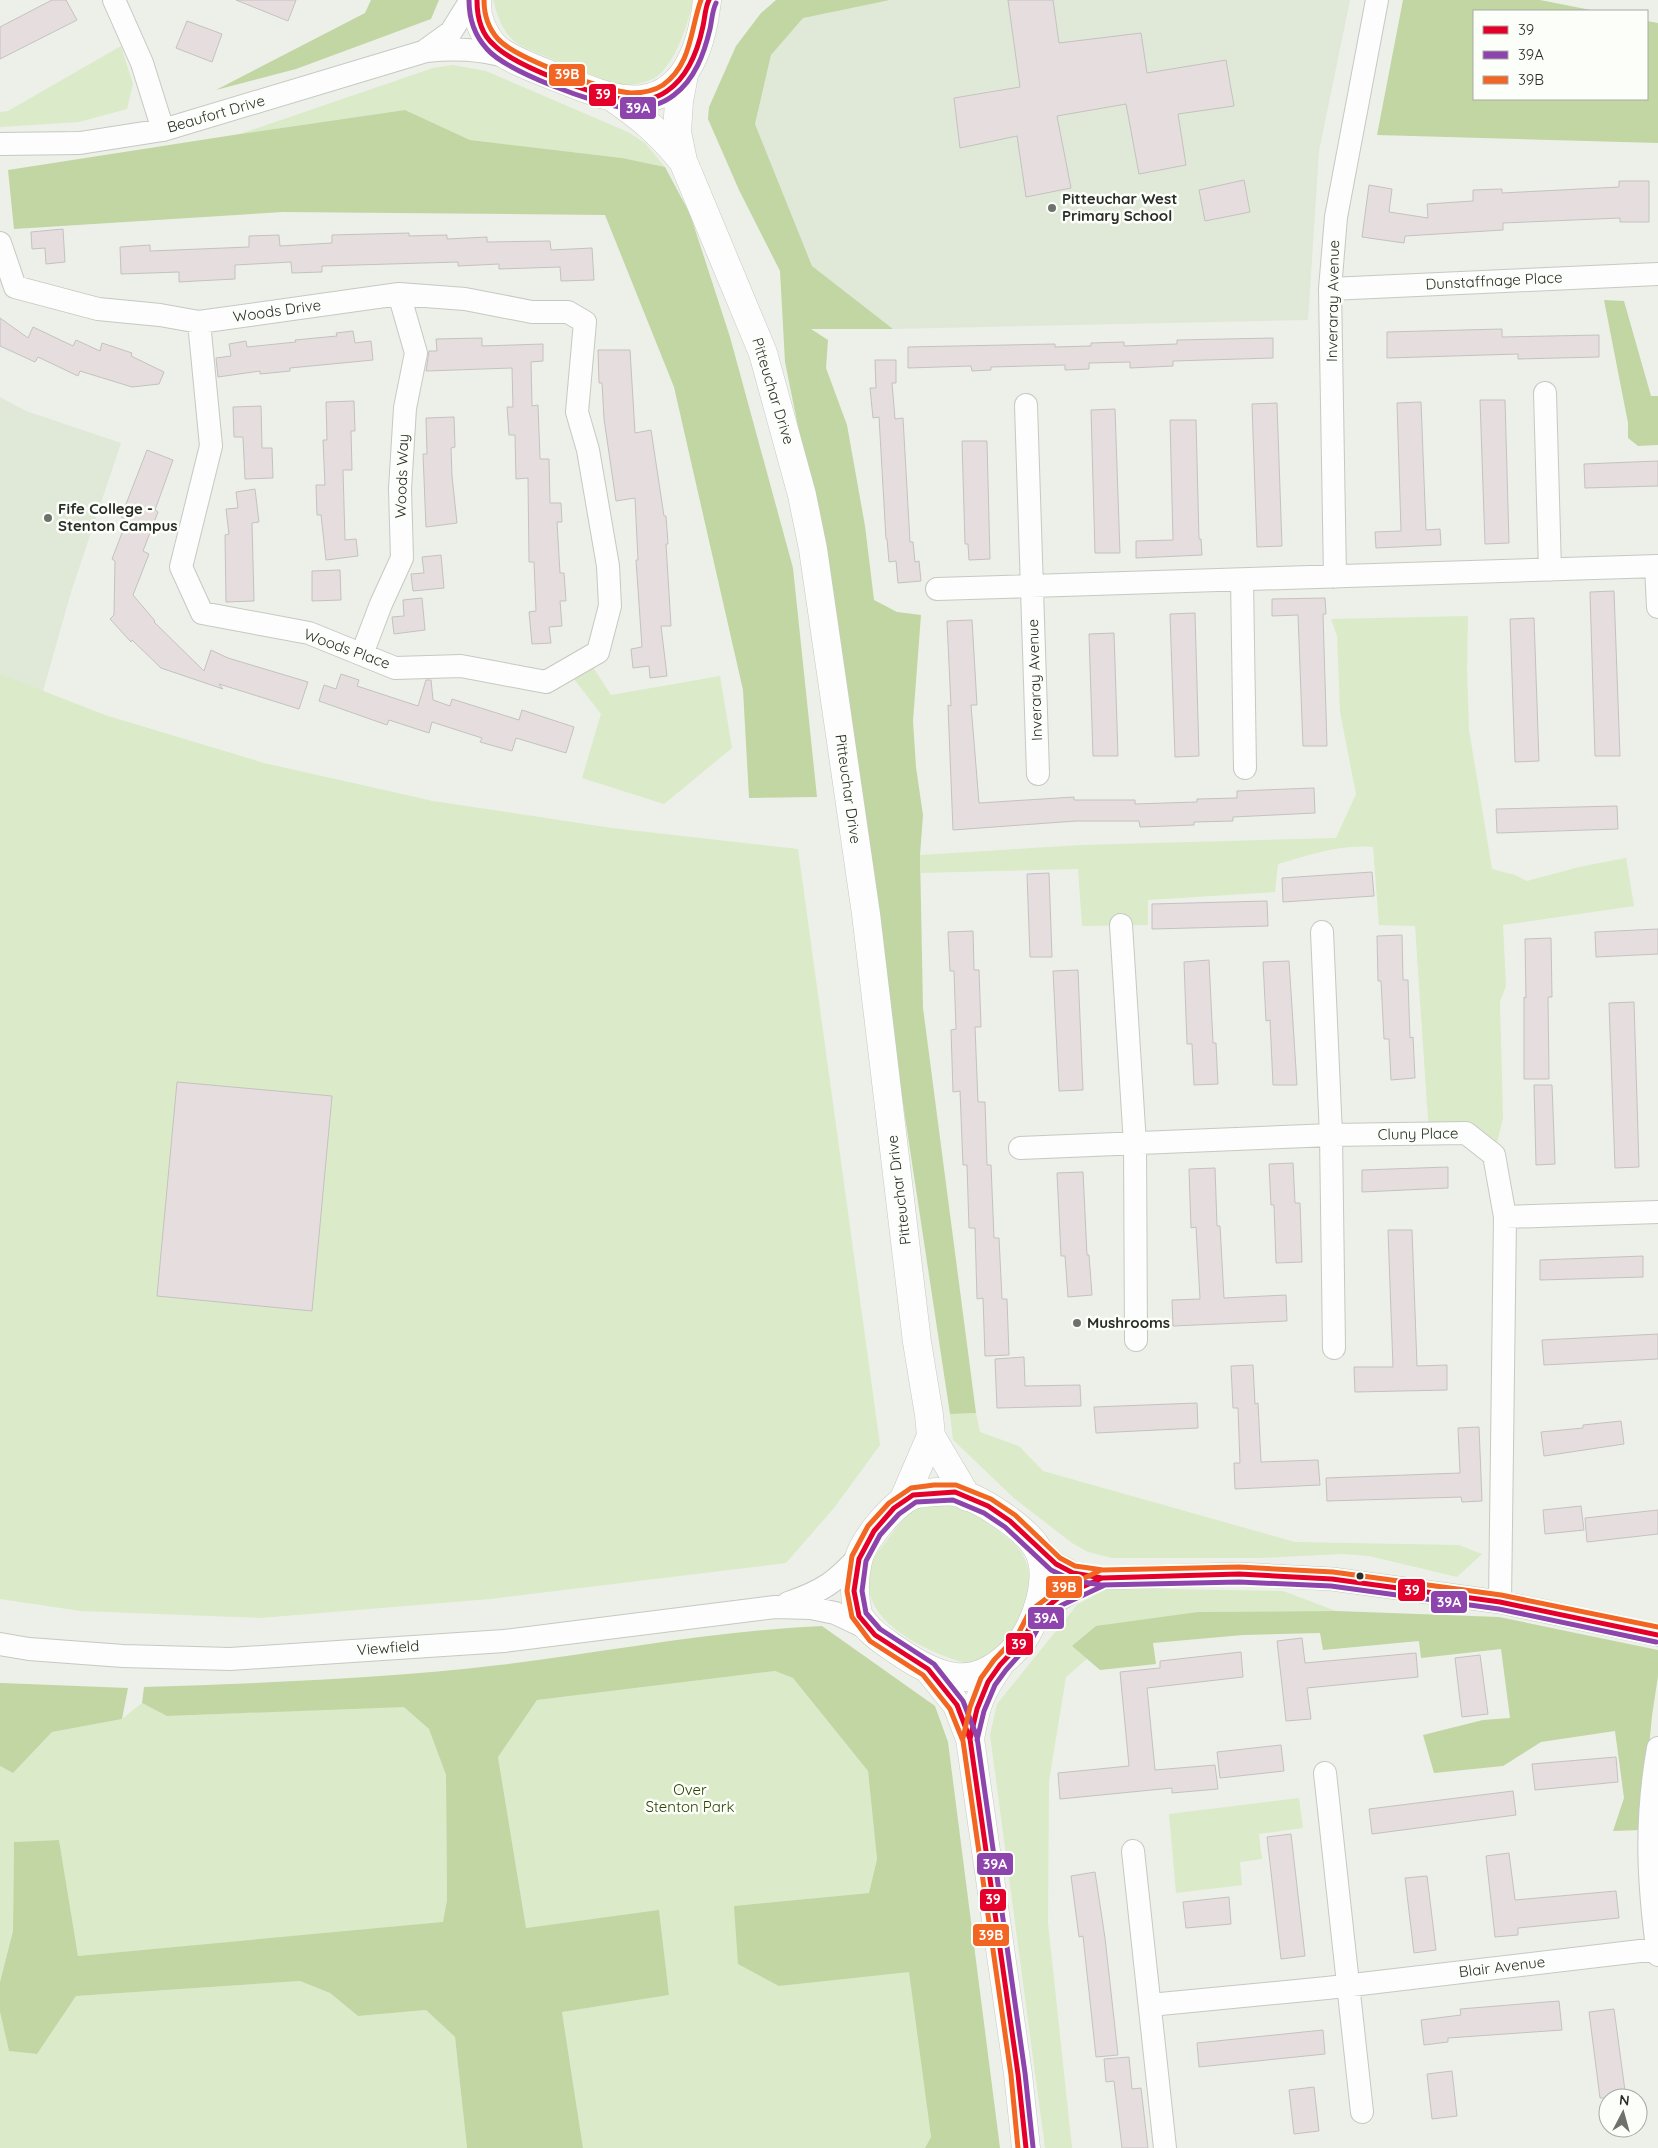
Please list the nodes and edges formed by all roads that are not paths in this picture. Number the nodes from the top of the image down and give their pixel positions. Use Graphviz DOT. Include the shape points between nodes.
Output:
graph roads {
  1 [pos="114,0"];
  2 [pos="471,0"];
  3 [pos="477,0"];
  4 [pos="1377,0"];
  5 [pos="708,1"];
  6 [pos="426,51"];
  7 [pos="517,60"];
  8 [pos="684,75"];
  9 [pos="610,96"];
  10 [pos="163,130"];
  11 [pos="0,144"];
  12 [pos="683,161"];
  13 [pos="0,243"];
  14 [pos="1658,274"];
  15 [pos="1330,289"];
  16 [pos="399,294"];
  17 [pos="199,322"];
  18 [pos="585,322"];
  19 [pos="1545,394"];
  20 [pos="1026,405"];
  21 [pos="1657,566"];
  22 [pos="1550,570"];
  23 [pos="1335,577"];
  24 [pos="1242,580"];
  25 [pos="1032,587"];
  26 [pos="937,590"];
  27 [pos="1658,607"];
  28 [pos="362,654"];
  29 [pos="1245,768"];
  30 [pos="1038,774"];
  31 [pos="1121,925"];
  32 [pos="1322,932"];
  33 [pos="1331,1135"];
  34 [pos="1135,1144"];
  35 [pos="1020,1148"];
  36 [pos="1658,1212"];
  37 [pos="1505,1217"];
  38 [pos="1136,1340"];
  39 [pos="1334,1348"];
  40 [pos="931,1436"];
  41 [pos="967,1497"];
  42 [pos="904,1502"];
  43 [pos="1037,1548"];
  44 [pos="861,1554"];
  45 [pos="1102,1578"];
  46 [pos="1500,1602"];
  47 [pos="775,1608"];
  48 [pos="1035,1617"];
  49 [pos="871,1630"];
  50 [pos="1658,1635"];
  51 [pos="0,1644"];
  52 [pos="1000,1664"];
  53 [pos="928,1669"];
  54 [pos="970,1739"];
  55 [pos="1658,1748"];
  56 [pos="1325,1773"];
  57 [pos="1133,1851"];
  58 [pos="1658,1952"];
  59 [pos="1348,1985"];
  60 [pos="1150,2005"];
  61 [pos="1362,2112"];
  62 [pos="1026,2148"];
  63 [pos="1165,2148"];
  1 -- 10 [label="street" via="142,63"];
  2 -- 6 [label="street, Beaufort Drive" via="451,32"];
  3 -- 7 [label="street" via="476,13 482,30 494,47"];
  4 -- 15 [label="street, Inveraray Avenue" via="1336,217"];
  5 -- 8 [label="street" via="698,48"];
  6 -- 7 [label="street, Beaufort Drive" via="452,48 482,50"];
  6 -- 10 [label="street, Beaufort Drive"];
  7 -- 9 [label="street"];
  8 -- 9 [label="street" via="670,90 652,99 627,100"];
  8 -- 12 [label="street, Pitteuchar Drive" via="676,132"];
  9 -- 12 [label="street, Pitteuchar Drive" via="659,133"];
  10 -- 11 [label="street, Beaufort Drive" via="80,143"];
  12 -- 40 [label="street, Pitteuchar Drive" via="763,352 788,439 809,531 866,914"];
  13 -- 17 [label="street, Woods Drive" via="15,287 98,309"];
  14 -- 15 [label="street, Dunstaffnage Place"];
  15 -- 23 [label="street, Inveraray Avenue"];
  16 -- 17 [label="street, Woods Drive"];
  16 -- 18 [label="street, Woods Drive" via="465,300 532,312 568,312"];
  16 -- 28 [label="street, Woods Way" via="416,353 405,408 400,489 402,558"];
  17 -- 28 [label="street, Woods Place" via="211,446 181,567 202,613 309,633"];
  18 -- 28 [label="street, Woods Place" via="577,412 588,450 606,557 610,606 598,652 546,682 461,666 395,668"];
  19 -- 22 [label="street"];
  20 -- 25 [label="street, Inveraray Avenue"];
  21 -- 22 [label="street"];
  21 -- 27 [label="street"];
  22 -- 23 [label="street"];
  23 -- 24 [label="street"];
  24 -- 25 [label="street"];
  24 -- 29 [label="street"];
  25 -- 26 [label="street"];
  25 -- 30 [label="street, Inveraray Avenue"];
  31 -- 34 [label="street"];
  32 -- 33 [label="street"];
  33 -- 34 [label="street, Cluny Place"];
  33 -- 37 [label="street, Cluny Place" via="1466,1134 1494,1155"];
  33 -- 39 [label="street"];
  34 -- 35 [label="street, Cluny Place"];
  34 -- 38 [label="street"];
  36 -- 37 [label="street"];
  37 -- 46 [label="street, Cluny Place"];
  40 -- 41 [label="street, Pitteuchar Drive"];
  40 -- 42 [label="street"];
  41 -- 42 [label="street" via="955,1492 935,1492 914,1495"];
  41 -- 43 [label="street" via="1010,1521"];
  42 -- 44 [label="street" via="894,1508 874,1531"];
  43 -- 45 [label="street" via="1073,1573"];
  43 -- 48 [label="street" via="1044,1579"];
  44 -- 47 [label="street, Viewfield" via="841,1577 820,1590"];
  44 -- 49 [label="street" via="854,1591 859,1616"];
  45 -- 46 [label="street" via="1262,1575 1332,1579"];
  45 -- 48 [label="street" via="1071,1591"];
  46 -- 50 [label="street"];
  47 -- 49 [label="street, Viewfield" via="811,1608 835,1613"];
  47 -- 51 [label="street, Viewfield" via="504,1641 230,1659 123,1656"];
  48 -- 52 [label="street" via="1023,1641"];
  49 -- 53 [label="street" via="903,1655"];
  52 -- 53 [label="street" via="984,1674 965,1679"];
  52 -- 54 [label="street" via="983,1689"];
  53 -- 54 [label="street" via="957,1705"];
  54 -- 62 [label="street"];
  55 -- 58 [label="street, Blair Avenue" via="1648,1826 1649,1871"];
  56 -- 59 [label="street"];
  57 -- 60 [label="street"];
  58 -- 59 [label="street, Blair Avenue"];
  59 -- 60 [label="street, Blair Avenue"];
  59 -- 61 [label="street"];
  60 -- 63 [label="street"];
}
